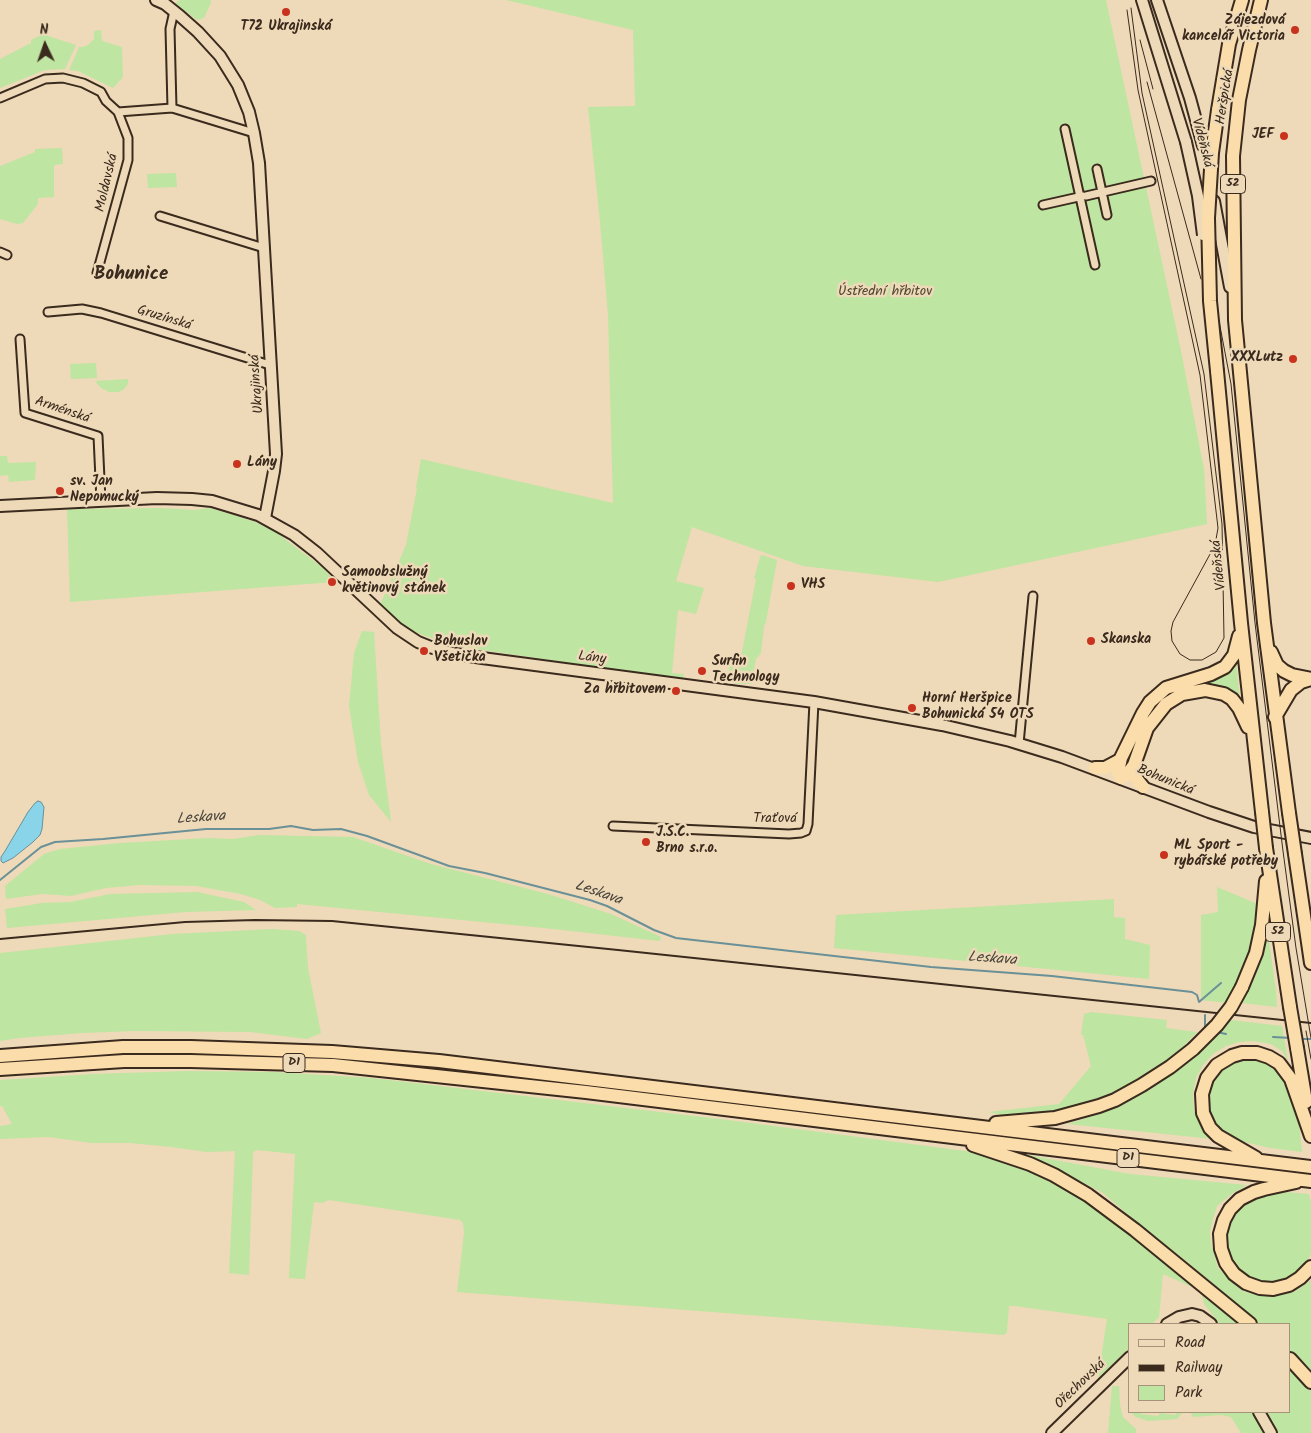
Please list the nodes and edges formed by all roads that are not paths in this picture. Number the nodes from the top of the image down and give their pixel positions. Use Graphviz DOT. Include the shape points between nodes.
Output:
graph roads {
  1 [pos="156,0"];
  2 [pos="1142,0"];
  3 [pos="1157,0"];
  4 [pos="1242,0"];
  5 [pos="1262,0"];
  6 [pos="174,10"];
  7 [pos="0,98"];
  8 [pos="172,108"];
  9 [pos="118,112"];
  10 [pos="1065,129"];
  11 [pos="254,133"];
  12 [pos="1203,146"];
  13 [pos="1097,169"];
  14 [pos="1151,181"];
  15 [pos="1102,192"];
  16 [pos="1083,196"];
  17 [pos="1214,201"];
  18 [pos="1043,205"];
  19 [pos="1107,215"];
  20 [pos="160,216"];
  21 [pos="264,248"];
  22 [pos="1095,265"];
  23 [pos="97,273"];
  24 [pos="1210,301"];
  25 [pos="48,312"];
  26 [pos="1235,320"];
  27 [pos="20,339"];
  28 [pos="270,365"];
  29 [pos="101,501"];
  30 [pos="0,506"];
  31 [pos="265,518"];
  32 [pos="1034,596"];
  33 [pos="1241,623"];
  34 [pos="1264,624"];
  35 [pos="1311,679"];
  36 [pos="814,702"];
  37 [pos="869,711"];
  38 [pos="1275,717"];
  39 [pos="1019,744"];
  40 [pos="1255,750"];
  41 [pos="1120,760"];
  42 [pos="1134,765"];
  43 [pos="1095,768"];
  44 [pos="1121,778"];
  45 [pos="1143,787"];
  46 [pos="614,826"];
  47 [pos="1308,836"];
  48 [pos="1267,852"];
  49 [pos="1311,963"];
  50 [pos="0,1056"];
  51 [pos="0,1069"];
  52 [pos="948,1123"];
  53 [pos="1311,1134"];
  54 [pos="947,1136"];
  55 [pos="1263,1161"];
  56 [pos="1311,1167"];
  57 [pos="1310,1180"];
  58 [pos="1311,1267"];
  59 [pos="1169,1323"];
  60 [pos="1210,1323"];
  61 [pos="1249,1323"];
  62 [pos="1128,1359"];
  63 [pos="1291,1360"];
  64 [pos="1311,1382"];
  65 [pos="1260,1413"];
  66 [pos="1052,1433"];
  67 [pos="1271,1433"];
  1 -- 6 [label="street, Ukrajinská"];
  2 -- 24 [label="street, Vídeňská, bridge" via="1186,142 1198,196"];
  3 -- 12 [label="street, Vídeňská"];
  4 -- 24 [label="highway, Heršpická / 52, bridge" via="1229,44 1212,153 1208,218"];
  5 -- 26 [label="highway, Heršpická / 52" via="1239,100 1233,156"];
  6 -- 8 [label="street" via="170,29"];
  6 -- 11 [label="street, Ukrajinská" via="220,56 250,112"];
  7 -- 9 [label="street, Moldavská" via="45,79 63,78 101,92"];
  8 -- 9 [label="street"];
  8 -- 11 [label="street"];
  9 -- 23 [label="street, Moldavská" via="128,138 128,160"];
  10 -- 16 [label="street"];
  11 -- 21 [label="street, Ukrajinská"];
  13 -- 15 [label="street"];
  14 -- 15 [label="street"];
  15 -- 16 [label="street"];
  15 -- 19 [label="street"];
  16 -- 18 [label="street"];
  16 -- 22 [label="street"];
  17 -- 26 [label="street"];
  20 -- 21 [label="street"];
  21 -- 28 [label="street, Ukrajinská"];
  24 -- 33 [label="highway, Vídeňská / 52, bridge"];
  25 -- 28 [label="street, Gruzínská" via="82,309 101,313"];
  26 -- 34 [label="highway, 52"];
  27 -- 29 [label="street, Arménská" via="25,413 98,436"];
  28 -- 31 [label="street, Ukrajinská" via="275,462"];
  29 -- 30 [label="street, Lány"];
  29 -- 31 [label="street, Lány" via="198,499"];
  31 -- 36 [label="street, Lány" via="311,548 396,628 433,648 482,658"];
  32 -- 39 [label="street"];
  33 -- 40 [label="highway, Vídeňská / 52"];
  33 -- 41 [label="highway" via="1236,649 1228,665 1160,692 1142,713"];
  34 -- 35 [label="highway" via="1277,665 1292,675"];
  34 -- 38 [label="highway, 52"];
  35 -- 38 [label="highway" via="1291,690"];
  36 -- 37 [label="street, Lány"];
  36 -- 46 [label="street, Traťová" via="806,831 789,834"];
  37 -- 39 [label="street, Bohunická"];
  38 -- 49 [label="highway, 52, bridge"];
  39 -- 43 [label="street, Bohunická"];
  40 -- 42 [label="highway" via="1247,722 1236,703 1221,692 1199,690 1176,698 1161,709 1147,728"];
  40 -- 48 [label="highway, Vídeňská / 52, bridge"];
  41 -- 43 [label="highway" via="1105,768"];
  41 -- 44 [label="highway" via="1118,772"];
  42 -- 44 [label="highway"];
  42 -- 45 [label="highway" via="1133,773"];
  43 -- 44 [label="street, Bohunická"];
  44 -- 45 [label="street, Bohunická"];
  45 -- 47 [label="street, Bohunická" via="1254,827"];
  48 -- 52 [label="highway, bridge" via="1263,916 1256,953 1230,1007 1193,1049 1158,1075 1115,1100 1084,1111 1037,1120"];
  48 -- 53 [label="highway, Vídeňská / 52, bridge"];
  50 -- 52 [label="highway, D1" via="133,1047 332,1052 439,1061"];
  51 -- 54 [label="highway, D1" via="124,1061 333,1065"];
  52 -- 55 [label="highway, D1"];
  53 -- 55 [label="highway" via="1291,1079 1279,1063 1257,1053 1242,1053 1228,1058 1214,1068 1205,1081 1201,1099 1204,1117 1218,1136"];
  54 -- 57 [label="highway, D1"];
  54 -- 61 [label="highway" via="1030,1164 1082,1191"];
  55 -- 56 [label="highway, D1"];
  57 -- 58 [label="highway" via="1264,1189 1240,1199 1224,1220 1220,1242 1230,1269 1252,1286 1267,1289 1284,1287"];
  59 -- 60 [label="street" via="1192,1314"];
  62 -- 66 [label="street, Ořechovská"];
  63 -- 64 [label="highway"];
  65 -- 67 [label="street"];
}
